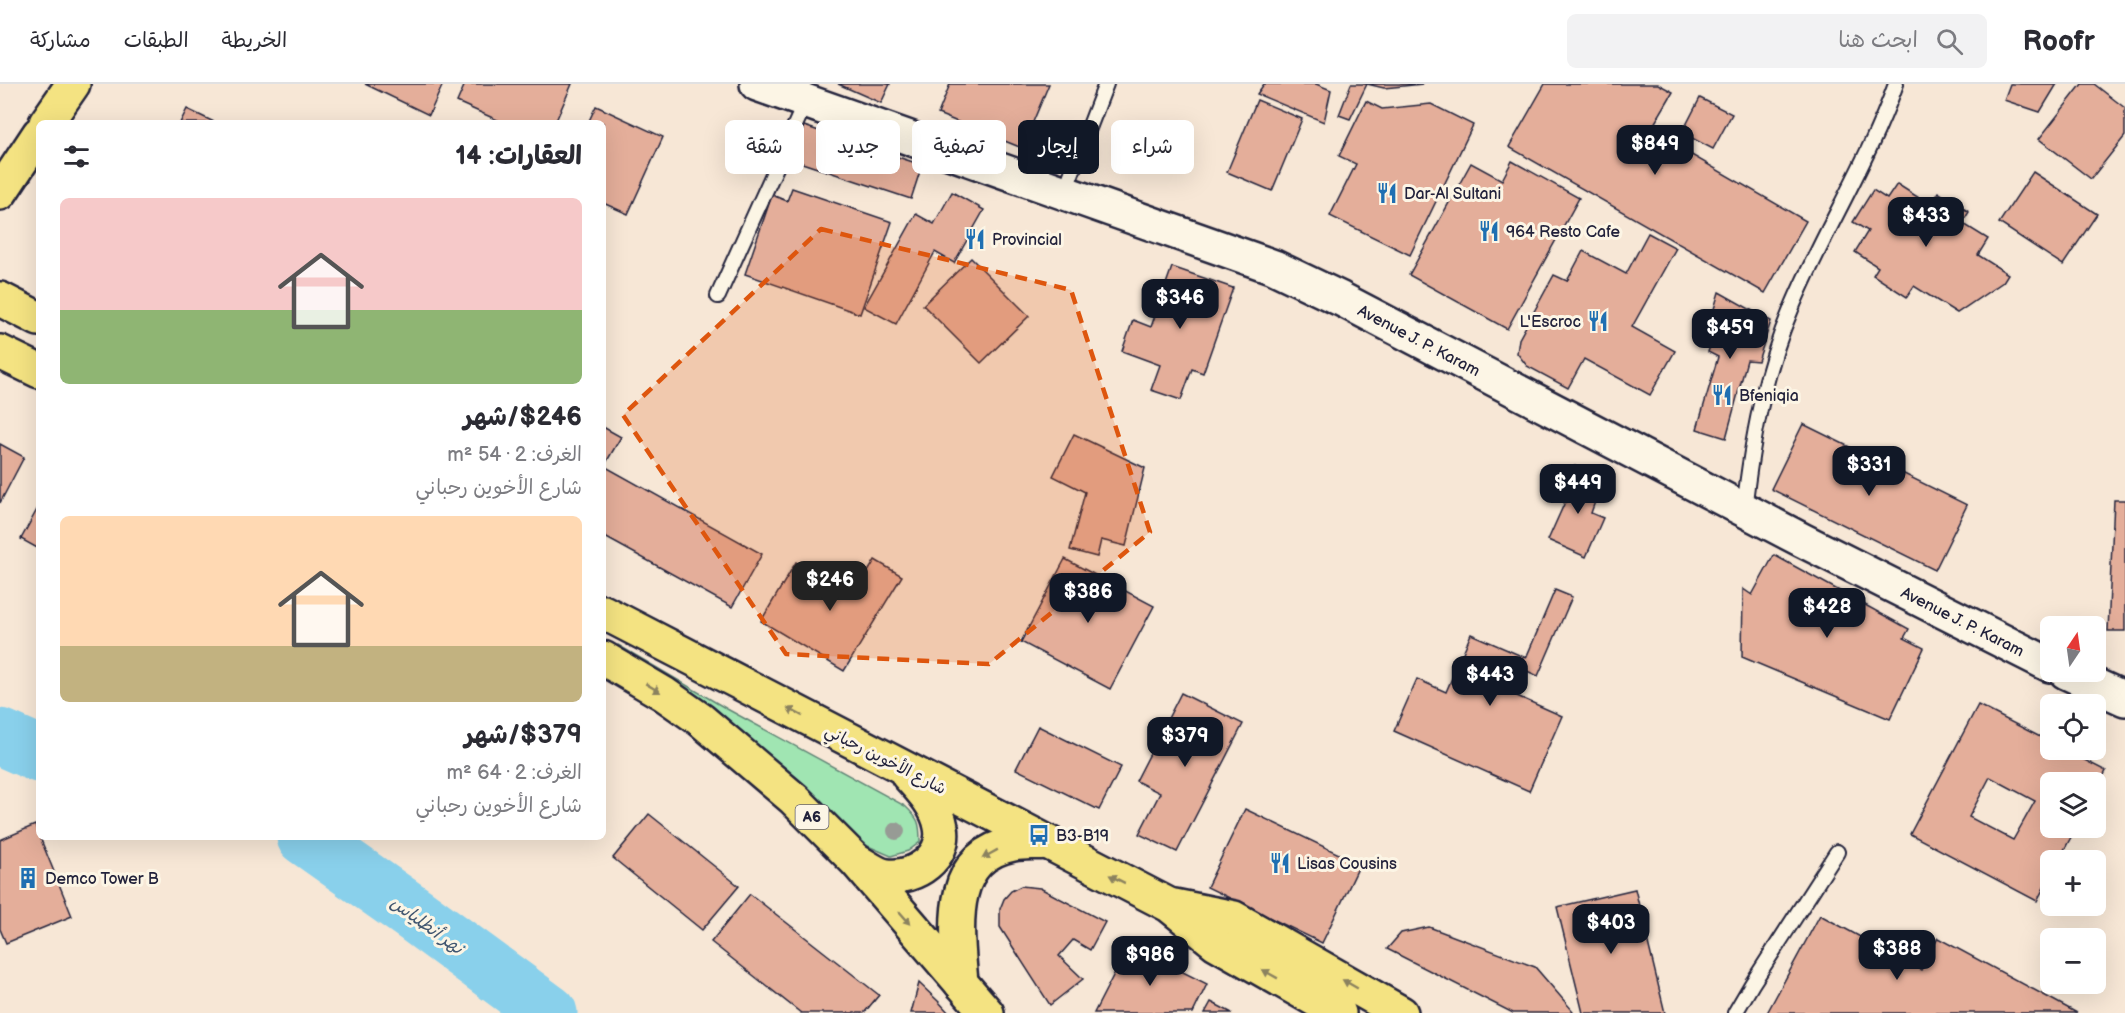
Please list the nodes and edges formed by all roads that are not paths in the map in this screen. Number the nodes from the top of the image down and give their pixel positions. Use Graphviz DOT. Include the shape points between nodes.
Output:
graph roads {
  1 [pos="73,84"];
  2 [pos="757,84"];
  3 [pos="1106,84"];
  4 [pos="1896,84"];
  5 [pos="806,101"];
  6 [pos="48,120"];
  7 [pos="36,137"];
  8 [pos="10,165"];
  9 [pos="0,193"];
  10 [pos="1064,193"];
  11 [pos="718,296"];
  12 [pos="0,299"];
  13 [pos="36,317"];
  14 [pos="0,352"];
  15 [pos="36,370"];
  16 [pos="1744,510"];
  17 [pos="606,614"];
  18 [pos="606,660"];
  19 [pos="2040,660"];
  20 [pos="2088,682"];
  21 [pos="2125,699"];
  22 [pos="903,769"];
  23 [pos="1046,842"];
  24 [pos="1837,852"];
  25 [pos="856,861"];
  26 [pos="1169,905"];
  27 [pos="961,983"];
  28 [pos="987,1013"];
  29 [pos="1339,1013"];
  30 [pos="1401,1013"];
  31 [pos="1735,1013"];
  1 -- 6 [label="highway"];
  2 -- 5 [label="street, Avenue J. P. Karam"];
  3 -- 10 [label="lane"];
  4 -- 16 [label="lane" via="1868,153 1781,336 1759,407"];
  5 -- 10 [label="street, Avenue J. P. Karam"];
  5 -- 11 [label="lane"];
  7 -- 8 [label="highway"];
  8 -- 9 [label="highway"];
  10 -- 16 [label="street, Avenue J. P. Karam" via="1284,272"];
  12 -- 13 [label="highway"];
  14 -- 15 [label="highway"];
  16 -- 19 [label="street, Avenue J. P. Karam"];
  22 -- 17 [label="highway, شارع الأخوين رحباني, one-way"];
  18 -- 25 [label="highway, A6, one-way" via="701,720 794,799"];
  20 -- 21 [label="street"];
  22 -- 23 [label="highway, شارع الأخوين رحباني"];
  22 -- 25 [label="highway" via="921,789 938,818 938,849 920,870 908,875 884,876"];
  26 -- 23 [label="highway, شارع الأخوين رحباني, one-way"];
  23 -- 27 [label="highway, one-way" via="994,850 972,868 960,895 958,914"];
  24 -- 31 [label="lane"];
  25 -- 27 [label="highway, A6, one-way"];
  29 -- 26 [label="highway, one-way" via="1216,943"];
  30 -- 26 [label="highway, one-way" via="1234,918"];
  27 -- 28 [label="highway, A6"];
}
